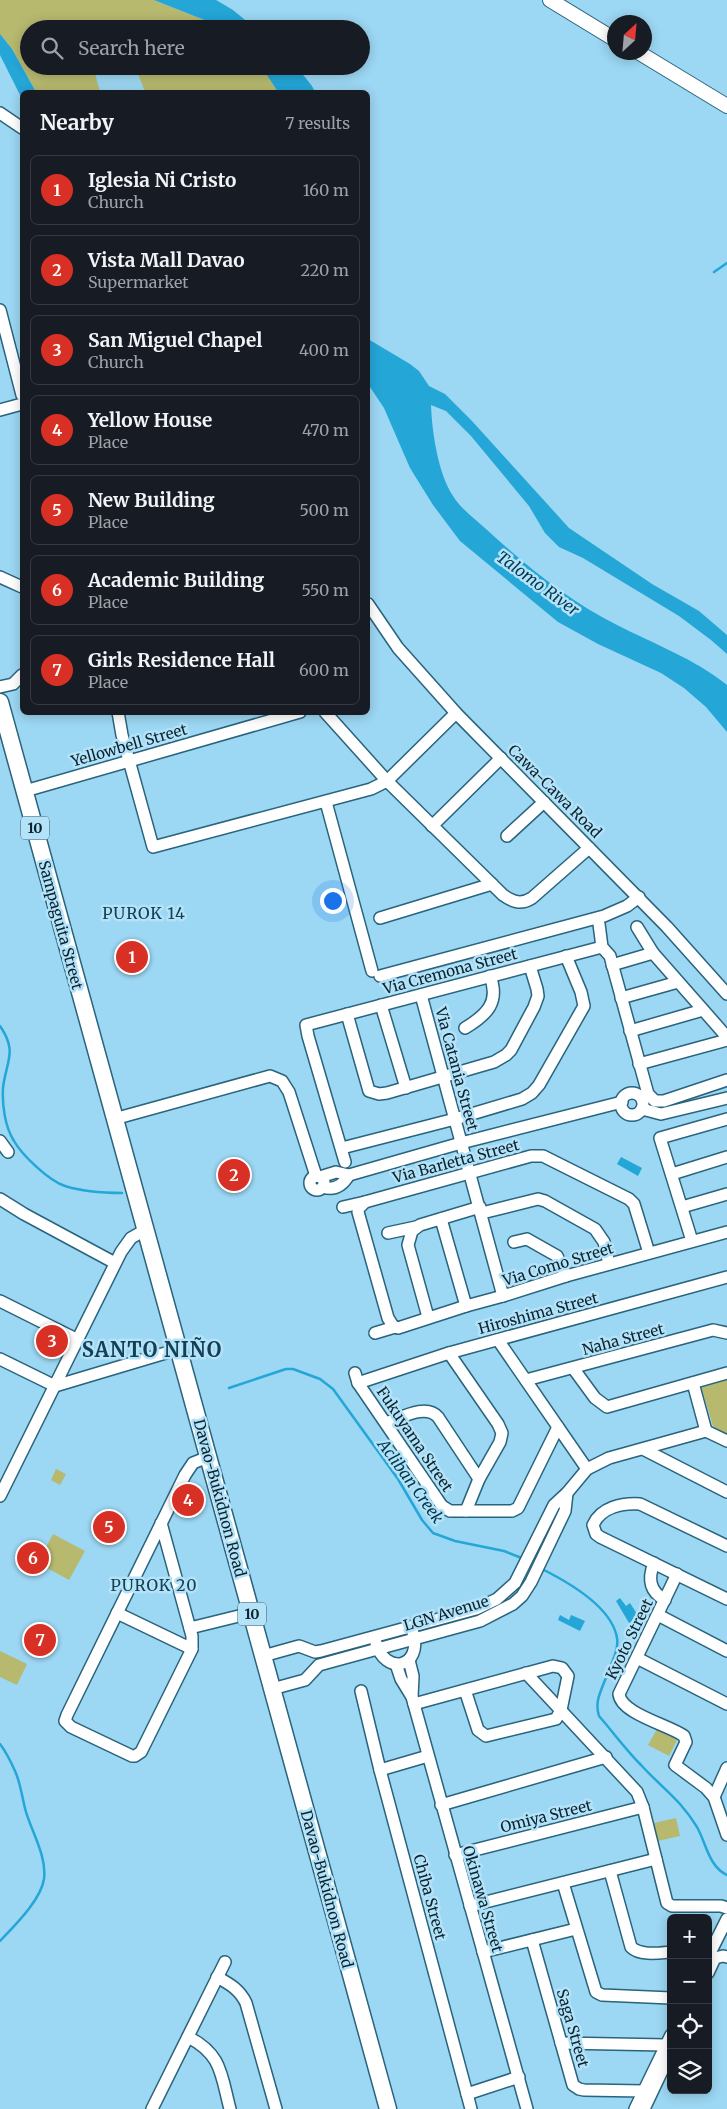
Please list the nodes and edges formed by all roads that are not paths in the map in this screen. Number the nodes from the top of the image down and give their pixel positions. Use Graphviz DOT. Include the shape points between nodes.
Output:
graph roads {
  1 [pos="550,0"];
  2 [pos="607,35"];
  3 [pos="651,60"];
  4 [pos="727,106"];
  5 [pos="0,113"];
  6 [pos="20,127"];
  7 [pos="0,310"];
  8 [pos="20,387"];
  9 [pos="20,405"];
  10 [pos="0,410"];
  11 [pos="0,577"];
  12 [pos="20,587"];
  13 [pos="370,607"];
  14 [pos="20,677"];
  15 [pos="0,687"];
  16 [pos="0,702"];
  17 [pos="456,713"];
  18 [pos="119,715"];
  19 [pos="289,715"];
  20 [pos="329,715"];
  21 [pos="501,758"];
  22 [pos="130,759"];
  23 [pos="387,781"];
  24 [pos="25,791"];
  25 [pos="326,802"];
  26 [pos="544,802"];
  27 [pos="432,826"];
  28 [pos="507,836"];
  29 [pos="589,848"];
  30 [pos="492,884"];
  31 [pos="639,897"];
  32 [pos="380,918"];
  33 [pos="599,924"];
  34 [pos="637,927"];
  35 [pos="602,947"];
  36 [pos="653,954"];
  37 [pos="566,956"];
  38 [pos="612,965"];
  39 [pos="530,966"];
  40 [pos="490,976"];
  41 [pos="678,982"];
  42 [pos="727,994"];
  43 [pos="421,995"];
  44 [pos="621,998"];
  45 [pos="382,1005"];
  46 [pos="703,1010"];
  47 [pos="347,1014"];
  48 [pos="465,1028"];
  49 [pos="630,1031"];
  50 [pos="727,1039"];
  51 [pos="639,1064"];
  52 [pos="444,1078"];
  53 [pos="727,1080"];
  54 [pos="406,1088"];
  55 [pos="727,1098"];
  56 [pos="622,1102"];
  57 [pos="642,1109"];
  58 [pos="114,1119"];
  59 [pos="455,1119"];
  60 [pos="727,1119"];
  61 [pos="0,1141"];
  62 [pos="461,1143"];
  63 [pos="342,1148"];
  64 [pos="8,1152"];
  65 [pos="727,1157"];
  66 [pos="344,1162"];
  67 [pos="469,1174"];
  68 [pos="672,1174"];
  69 [pos="727,1194"];
  70 [pos="0,1199"];
  71 [pos="368,1201"];
  72 [pos="343,1207"];
  73 [pos="682,1207"];
  74 [pos="481,1210"];
  75 [pos="442,1219"];
  76 [pos="416,1227"];
  77 [pos="145,1230"];
  78 [pos="727,1232"];
  79 [pos="388,1233"];
  80 [pos="692,1241"];
  81 [pos="514,1242"];
  82 [pos="649,1253"];
  83 [pos="115,1264"];
  84 [pos="609,1264"];
  85 [pos="566,1276"];
  86 [pos="727,1277"];
  87 [pos="503,1296"];
  88 [pos="0,1301"];
  89 [pos="466,1306"];
  90 [pos="428,1317"];
  91 [pos="397,1328"];
  92 [pos="375,1332"];
  93 [pos="727,1333"];
  94 [pos="78,1340"];
  95 [pos="498,1340"];
  96 [pos="179,1349"];
  97 [pos="449,1353"];
  98 [pos="0,1359"];
  99 [pos="573,1368"];
  100 [pos="727,1373"];
  101 [pos="357,1378"];
  102 [pos="526,1380"];
  103 [pos="692,1383"];
  104 [pos="55,1386"];
  105 [pos="386,1423"];
  106 [pos="558,1427"];
  107 [pos="706,1431"];
  108 [pos="727,1441"];
  109 [pos="643,1449"];
  110 [pos="208,1457"];
  111 [pos="587,1469"];
  112 [pos="479,1479"];
  113 [pos="727,1492"];
  114 [pos="567,1494"];
  115 [pos="0,1496"];
  116 [pos="466,1511"];
  117 [pos="161,1523"];
  118 [pos="727,1546"];
  119 [pos="654,1563"];
  120 [pos="677,1574"];
  121 [pos="512,1588"];
  122 [pos="522,1596"];
  123 [pos="727,1599"];
  124 [pos="665,1600"];
  125 [pos="469,1611"];
  126 [pos="117,1612"];
  127 [pos="251,1612"];
  128 [pos="658,1615"];
  129 [pos="472,1623"];
  130 [pos="411,1626"];
  131 [pos="190,1628"];
  132 [pos="375,1637"];
  133 [pos="415,1639"];
  134 [pos="306,1648"];
  135 [pos="192,1649"];
  136 [pos="378,1649"];
  137 [pos="727,1651"];
  138 [pos="263,1656"];
  139 [pos="637,1658"];
  140 [pos="409,1660"];
  141 [pos="396,1664"];
  142 [pos="313,1672"];
  143 [pos="526,1673"];
  144 [pos="272,1689"];
  145 [pos="465,1690"];
  146 [pos="361,1692"];
  147 [pos="413,1701"];
  148 [pos="727,1704"];
  149 [pos="561,1710"];
  150 [pos="428,1756"];
  151 [pos="606,1757"];
  152 [pos="727,1768"];
  153 [pos="380,1770"];
  154 [pos="714,1797"];
  155 [pos="441,1805"];
  156 [pos="643,1807"];
  157 [pos="727,1835"];
  158 [pos="455,1855"];
  159 [pos="656,1859"];
  160 [pos="610,1871"];
  161 [pos="562,1882"];
  162 [pos="470,1906"];
  163 [pos="727,1908"];
  164 [pos="727,1919"];
  165 [pos="576,1929"];
  166 [pos="532,1940"];
  167 [pos="712,1948"];
  168 [pos="483,1952"];
  169 [pos="667,1952"];
  170 [pos="727,1957"];
  171 [pos="225,1962"];
  172 [pos="712,1964"];
  173 [pos="217,1977"];
  174 [pos="667,1998"];
  175 [pos="188,2037"];
  176 [pos="561,2043"];
  177 [pos="667,2044"];
  178 [pos="667,2048"];
  179 [pos="667,2049"];
  180 [pos="519,2077"];
  181 [pos="644,2091"];
  182 [pos="467,2094"];
  183 [pos="154,2109"];
  184 [pos="230,2109"];
  185 [pos="276,2109"];
  186 [pos="388,2109"];
  187 [pos="472,2109"];
  188 [pos="527,2109"];
  189 [pos="635,2109"];
  190 [pos="644,2109"];
  1 -- 2 [label="main road"];
  3 -- 4 [label="main road"];
  5 -- 6 [label="street"];
  7 -- 8 [label="street"];
  9 -- 10 [label="street"];
  11 -- 12 [label="street"];
  13 -- 17 [label="street, Cawa-Cawa Road" via="398,648"];
  14 -- 15 [label="street" via="12,684"];
  16 -- 24 [label="highway, Sampaguita Street / 10"];
  17 -- 21 [label="street, Cawa-Cawa Road"];
  17 -- 23 [label="street"];
  18 -- 22 [label="street"];
  19 -- 22 [label="street, Yellowbell Street"];
  20 -- 23 [label="street"];
  21 -- 26 [label="street, Cawa-Cawa Road"];
  21 -- 27 [label="street"];
  22 -- 24 [label="street, Yellowbell Street"];
  22 -- 25 [label="street" via="153,847"];
  23 -- 25 [label="street"];
  23 -- 27 [label="street"];
  24 -- 58 [label="highway, Sampaguita Street / 10"];
  25 -- 31 [label="street" via="376,974 604,916"];
  26 -- 28 [label="street"];
  26 -- 29 [label="street, Cawa-Cawa Road"];
  27 -- 30 [label="street"];
  29 -- 30 [label="street" via="526,901 514,901"];
  29 -- 31 [label="street, Cawa-Cawa Road"];
  30 -- 32 [label="street"];
  31 -- 42 [label="street, Cawa-Cawa Road"];
  33 -- 35 [label="street"];
  34 -- 36 [label="street"];
  35 -- 37 [label="street, Via Cremona Street"];
  35 -- 38 [label="street" via="608,951"];
  36 -- 38 [label="street"];
  36 -- 41 [label="street"];
  37 -- 39 [label="street, Via Cremona Street"];
  37 -- 59 [label="street" via="581,992 583,1008 539,1085 522,1099"];
  38 -- 44 [label="street"];
  39 -- 40 [label="street, Via Cremona Street"];
  39 -- 52 [label="street" via="538,996 511,1050 494,1062"];
  40 -- 43 [label="street, Via Cremona Street"];
  40 -- 48 [label="street" via="495,990 491,1004 481,1019"];
  41 -- 44 [label="street"];
  41 -- 46 [label="street"];
  43 -- 45 [label="street, Via Cremona Street"];
  43 -- 52 [label="street, Via Catania Street"];
  44 -- 49 [label="street"];
  45 -- 47 [label="street, Via Cremona Street"];
  45 -- 54 [label="street"];
  46 -- 49 [label="street"];
  46 -- 50 [label="street"];
  47 -- 54 [label="street" via="369,1091 378,1094"];
  47 -- 63 [label="street, Via Cremona Street" via="306,1025"];
  49 -- 51 [label="street"];
  50 -- 51 [label="street"];
  51 -- 53 [label="street" via="646,1091 652,1099 664,1101"];
  52 -- 54 [label="street"];
  52 -- 59 [label="street, Via Catania Street"];
  55 -- 57 [label="street" via="661,1114"];
  56 -- 57 [label="street" via="624,1110 630,1114"];
  56 -- 57 [label="street" via="627,1094 636,1094 643,1100"];
  56 -- 62 [label="street"];
  58 -- 62 [label="street" via="270,1076 282,1081 289,1092 320,1180 336,1172 349,1175"];
  58 -- 77 [label="highway, Davao-Bukidnon Road / 10"];
  59 -- 62 [label="street, Via Catania Street"];
  59 -- 63 [label="street"];
  60 -- 68 [label="street" via="660,1138"];
  61 -- 64 [label="street"];
  62 -- 67 [label="street, Via Catania Street"];
  63 -- 66 [label="street"];
  65 -- 68 [label="street"];
  67 -- 71 [label="street, Via Barletta Street"];
  67 -- 74 [label="street, Via Catania Street"];
  67 -- 82 [label="street, Via Barletta Street" via="531,1156 549,1158 634,1204"];
  68 -- 73 [label="street"];
  69 -- 73 [label="street"];
  70 -- 83 [label="street"];
  71 -- 72 [label="street, Via Barletta Street"];
  71 -- 91 [label="street" via="358,1208 358,1212 388,1318"];
  73 -- 80 [label="street"];
  74 -- 75 [label="street"];
  74 -- 84 [label="street" via="545,1201 601,1235"];
  74 -- 87 [label="street, Via Catania Street"];
  75 -- 76 [label="street"];
  75 -- 89 [label="street"];
  76 -- 79 [label="street"];
  76 -- 90 [label="street" via="408,1245"];
  77 -- 83 [label="street" via="131,1238"];
  77 -- 96 [label="highway, Davao-Bukidnon Road / 10"];
  78 -- 80 [label="street, Via Como Street"];
  80 -- 82 [label="street, Via Como Street"];
  81 -- 85 [label="street" via="527,1240 557,1256"];
  82 -- 84 [label="street, Via Como Street"];
  83 -- 94 [label="street"];
  84 -- 85 [label="street, Via Como Street"];
  85 -- 87 [label="street, Via Como Street"];
  86 -- 95 [label="street, Hiroshima Street"];
  87 -- 89 [label="street, Via Como Street"];
  88 -- 94 [label="street"];
  89 -- 90 [label="street, Via Como Street"];
  90 -- 91 [label="street, Via Como Street"];
  91 -- 92 [label="street, Via Como Street"];
  93 -- 99 [label="street, Naha Street" via="713,1330"];
  94 -- 104 [label="street"];
  95 -- 97 [label="street, Hiroshima Street"];
  95 -- 102 [label="street"];
  96 -- 104 [label="street"];
  96 -- 110 [label="highway, Davao-Bukidnon Road / 10"];
  97 -- 101 [label="street, Hiroshima Street"];
  97 -- 112 [label="street" via="502,1433"];
  98 -- 104 [label="street"];
  99 -- 102 [label="street, Naha Street"];
  99 -- 103 [label="street" via="595,1398 607,1407"];
  100 -- 103 [label="street"];
  101 -- 105 [label="street, Fukuyama Street"];
  102 -- 106 [label="street"];
  103 -- 107 [label="street"];
  104 -- 115 [label="street"];
  105 -- 112 [label="street" via="425,1410 432,1412"];
  105 -- 116 [label="street, Fukuyama Street" via="442,1506 450,1511"];
  106 -- 111 [label="street"];
  106 -- 116 [label="street, Fukuyama Street" via="518,1508 512,1511"];
  107 -- 108 [label="street"];
  107 -- 109 [label="street, LGN Avenue"];
  109 -- 111 [label="street, LGN Avenue" via="609,1458"];
  109 -- 113 [label="street"];
  110 -- 117 [label="street" via="189,1468"];
  110 -- 127 [label="highway, Davao-Bukidnon Road / 10"];
  111 -- 114 [label="street, LGN Avenue"];
  112 -- 116 [label="street"];
  114 -- 121 [label="street, LGN Avenue" via="554,1506"];
  114 -- 122 [label="street, LGN Avenue" via="566,1511"];
  117 -- 126 [label="street"];
  117 -- 131 [label="street"];
  118 -- 119 [label="street" via="640,1504 609,1508 598,1516 593,1525 596,1534"];
  119 -- 120 [label="street"];
  119 -- 124 [label="street" via="650,1583"];
  120 -- 123 [label="street"];
  120 -- 124 [label="street, Kyoto Street"];
  121 -- 122 [label="street"];
  121 -- 125 [label="street, LGN Avenue" via="492,1602"];
  122 -- 129 [label="street, LGN Avenue" via="498,1613"];
  124 -- 128 [label="street, Kyoto Street"];
  125 -- 129 [label="street"];
  125 -- 130 [label="street, LGN Avenue"];
  126 -- 135 [label="street"];
  126 -- 135 [label="street" via="66,1715 65,1721 70,1728 128,1755 138,1754"];
  127 -- 131 [label="street"];
  127 -- 138 [label="highway, Davao-Bukidnon Road / 10"];
  128 -- 137 [label="street"];
  128 -- 139 [label="street, Kyoto Street"];
  129 -- 133 [label="street, LGN Avenue"];
  130 -- 132 [label="street, LGN Avenue"];
  130 -- 133 [label="street"];
  131 -- 135 [label="street"];
  132 -- 134 [label="street, LGN Avenue" via="315,1652"];
  132 -- 136 [label="street"];
  133 -- 136 [label="street, LGN Avenue"];
  133 -- 140 [label="street" via="414,1654"];
  134 -- 138 [label="street, LGN Avenue" via="296,1647"];
  134 -- 142 [label="street"];
  136 -- 141 [label="street" via="383,1658"];
  136 -- 142 [label="street, LGN Avenue" via="319,1665"];
  138 -- 144 [label="highway, Davao-Bukidnon Road / 10"];
  139 -- 148 [label="street"];
  139 -- 154 [label="street, Kyoto Street" via="619,1694 621,1702 684,1736 686,1742 675,1766"];
  140 -- 141 [label="street"];
  140 -- 147 [label="street"];
  141 -- 147 [label="street"];
  142 -- 144 [label="street, LGN Avenue" via="305,1680"];
  143 -- 145 [label="street"];
  143 -- 149 [label="street"];
  143 -- 149 [label="street" via="553,1666 565,1670 568,1680"];
  144 -- 186 [label="highway, Davao-Bukidnon Road / 10"];
  145 -- 147 [label="street"];
  145 -- 149 [label="street" via="478,1730 486,1736 552,1722"];
  146 -- 153 [label="street, Chiba Street"];
  147 -- 150 [label="street, Okinawa Street"];
  149 -- 151 [label="street"];
  150 -- 153 [label="street"];
  150 -- 155 [label="street, Okinawa Street"];
  151 -- 155 [label="street"];
  151 -- 156 [label="street" via="632,1785"];
  152 -- 154 [label="street"];
  153 -- 182 [label="street, Chiba Street"];
  154 -- 157 [label="street, Kyoto Street"];
  155 -- 158 [label="street, Okinawa Street"];
  156 -- 158 [label="street, Omiya Street"];
  156 -- 159 [label="street"];
  158 -- 162 [label="street, Okinawa Street"];
  159 -- 160 [label="street"];
  159 -- 163 [label="street" via="665,1900 669,1904"];
  160 -- 161 [label="street"];
  160 -- 169 [label="street" via="631,1947 644,1953"];
  161 -- 162 [label="street"];
  161 -- 165 [label="street"];
  162 -- 168 [label="street, Okinawa Street"];
  164 -- 167 [label="street"];
  165 -- 166 [label="street"];
  165 -- 174 [label="street" via="598,1994"];
  166 -- 168 [label="street"];
  166 -- 176 [label="street, Saga Street"];
  168 -- 180 [label="street, Okinawa Street"];
  170 -- 172 [label="street" via="715,1958"];
  171 -- 173 [label="street"];
  173 -- 175 [label="street"];
  173 -- 185 [label="street" via="235,1988 246,2003"];
  175 -- 183 [label="street"];
  175 -- 184 [label="street" via="206,2047 217,2062"];
  176 -- 177 [label="street"];
  176 -- 181 [label="street, Saga Street" via="576,2087 584,2090"];
  178 -- 181 [label="street"];
  179 -- 190 [label="street"];
  180 -- 182 [label="street"];
  180 -- 188 [label="street, Okinawa Street"];
  181 -- 189 [label="street"];
  182 -- 187 [label="street, Chiba Street"];
}
